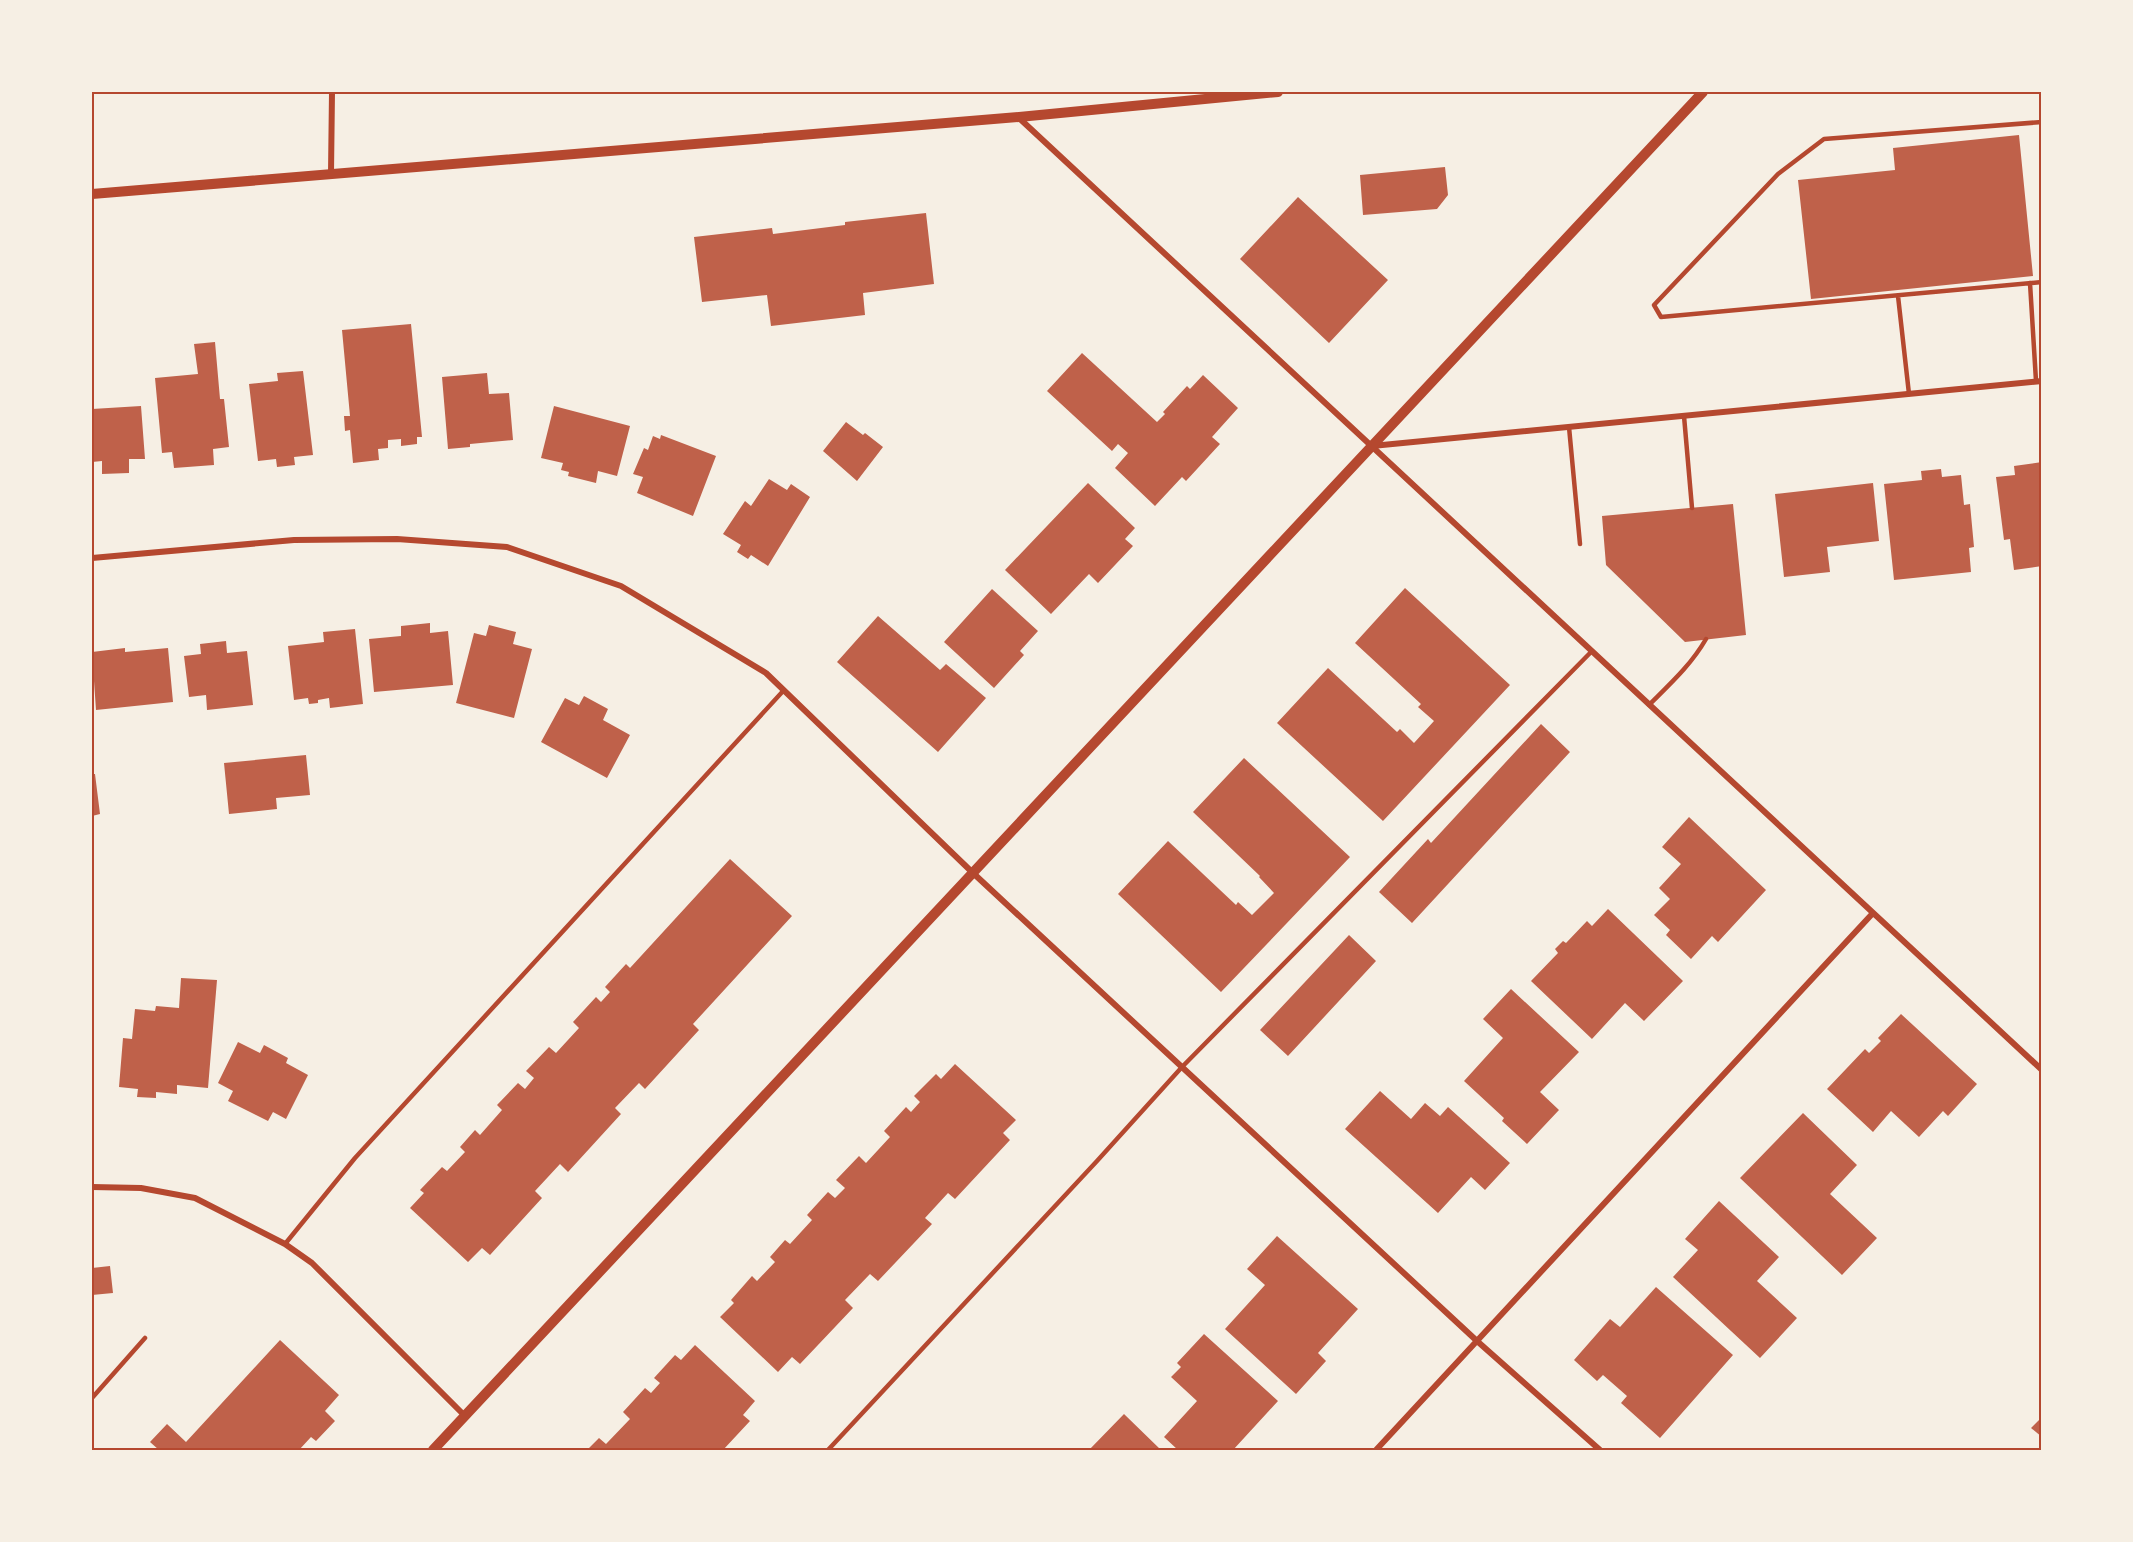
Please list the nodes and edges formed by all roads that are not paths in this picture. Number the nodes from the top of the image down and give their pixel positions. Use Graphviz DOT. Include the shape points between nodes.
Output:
graph roads {
  1 [pos="332,92"];
  2 [pos="1278,92"];
  3 [pos="1703,92"];
  4 [pos="1019,117"];
  5 [pos="2042,122"];
  6 [pos="331,173"];
  7 [pos="92,194"];
  8 [pos="2042,282"];
  9 [pos="2030,283"];
  10 [pos="1898,296"];
  11 [pos="2039,381"];
  12 [pos="1909,394"];
  13 [pos="1684,416"];
  14 [pos="1569,427"];
  15 [pos="1371,446"];
  16 [pos="1692,508"];
  17 [pos="1580,544"];
  18 [pos="92,558"];
  19 [pos="1706,639"];
  20 [pos="1592,651"];
  21 [pos="784,690"];
  22 [pos="1649,705"];
  23 [pos="973,873"];
  24 [pos="1873,913"];
  25 [pos="1182,1067"];
  26 [pos="2042,1070"];
  27 [pos="92,1187"];
  28 [pos="285,1244"];
  29 [pos="145,1338"];
  30 [pos="1477,1341"];
  31 [pos="92,1398"];
  32 [pos="465,1416"];
  33 [pos="433,1450"];
  34 [pos="828,1450"];
  35 [pos="1376,1450"];
  36 [pos="1600,1450"];
  1 -- 6 [label="street"];
  2 -- 4 [label="street"];
  3 -- 15 [label="street"];
  4 -- 6 [label="street"];
  4 -- 15 [label="street"];
  5 -- 10 [label="lane" via="1824,139 1778,174 1654,305 1661,317"];
  6 -- 7 [label="street"];
  8 -- 9 [label="lane"];
  9 -- 10 [label="lane"];
  9 -- 11 [label="lane"];
  10 -- 12 [label="lane"];
  11 -- 12 [label="street"];
  12 -- 13 [label="street"];
  13 -- 14 [label="street"];
  13 -- 16 [label="lane"];
  14 -- 15 [label="street"];
  14 -- 17 [label="lane"];
  15 -- 20 [label="street"];
  15 -- 23 [label="street"];
  18 -- 21 [label="street" via="294,540 397,539 507,547 621,586 766,673"];
  19 -- 22 [label="lane" via="1678,677"];
  20 -- 22 [label="street"];
  20 -- 25 [label="lane"];
  21 -- 23 [label="street"];
  21 -- 28 [label="lane" via="355,1158"];
  22 -- 24 [label="street"];
  23 -- 25 [label="street"];
  23 -- 32 [label="street"];
  24 -- 26 [label="street"];
  24 -- 30 [label="street"];
  25 -- 30 [label="street"];
  25 -- 34 [label="lane"];
  27 -- 28 [label="street" via="141,1188 195,1198"];
  28 -- 32 [label="street" via="312,1263"];
  29 -- 31 [label="lane"];
  30 -- 35 [label="street"];
  30 -- 36 [label="street"];
  32 -- 33 [label="street"];
}
